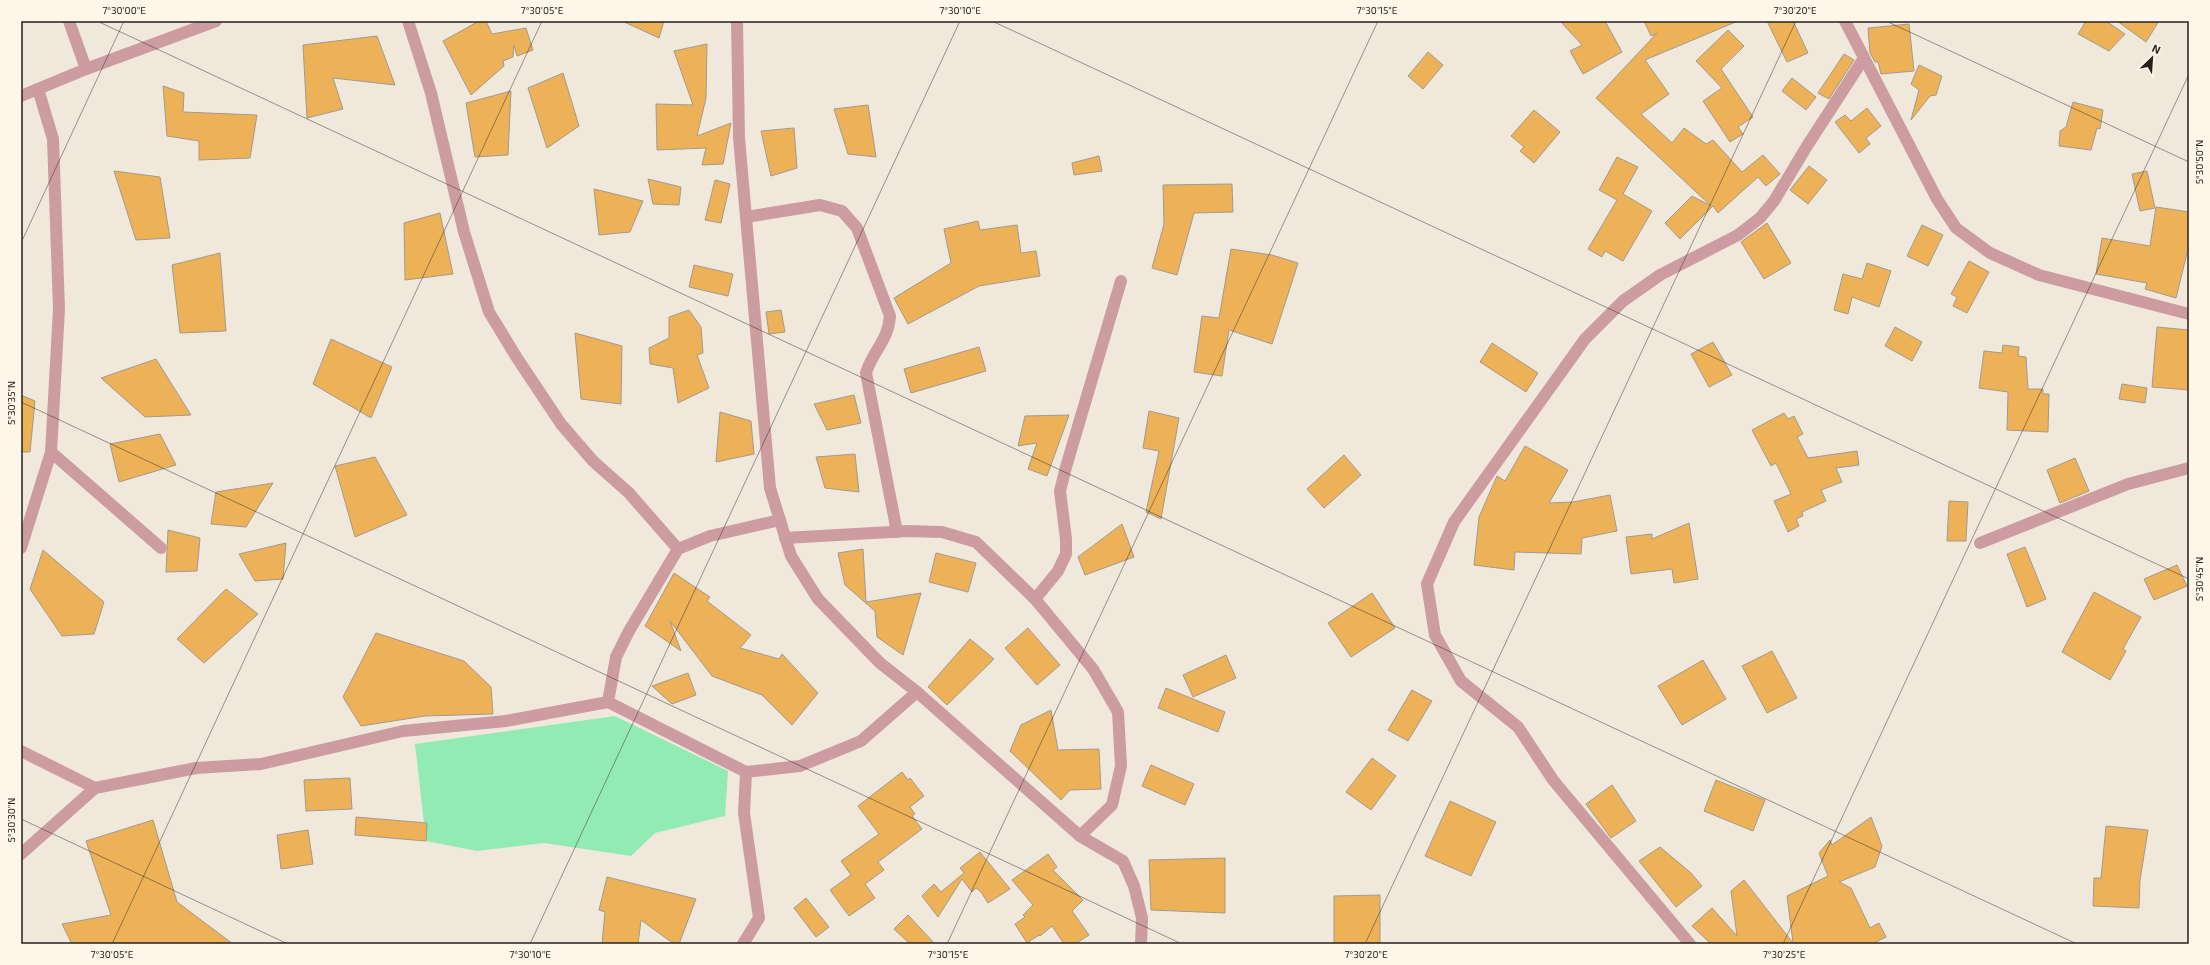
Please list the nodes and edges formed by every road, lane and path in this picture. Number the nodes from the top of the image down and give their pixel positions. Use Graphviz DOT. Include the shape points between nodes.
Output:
graph roads {
  1 [pos="69,21"];
  2 [pos="216,21"];
  3 [pos="408,21"];
  4 [pos="737,21"];
  5 [pos="1845,21"];
  6 [pos="1864,58"];
  7 [pos="86,69"];
  8 [pos="38,89"];
  9 [pos="21,96"];
  10 [pos="746,217"];
  11 [pos="1121,281"];
  12 [pos="2189,314"];
  13 [pos="51,452"];
  14 [pos="2189,468"];
  15 [pos="780,520"];
  16 [pos="897,532"];
  17 [pos="785,538"];
  18 [pos="1980,542"];
  19 [pos="21,548"];
  20 [pos="161,548"];
  21 [pos="678,549"];
  22 [pos="1035,599"];
  23 [pos="917,692"];
  24 [pos="608,702"];
  25 [pos="21,751"];
  26 [pos="746,772"];
  27 [pos="95,788"];
  28 [pos="1080,836"];
  29 [pos="21,854"];
  30 [pos="745,944"];
  31 [pos="1141,944"];
  32 [pos="1690,944"];
  1 -- 7 [label="street"];
  2 -- 7 [label="street"];
  3 -- 21 [label="street" via="431,93 464,232 489,312 561,424 593,461 630,493"];
  4 -- 10 [label="street" via="739,138"];
  5 -- 6 [label="street"];
  6 -- 12 [label="street" via="1937,199 1956,228 1990,253 2039,275"];
  6 -- 32 [label="street" via="1774,201 1760,218 1738,235 1660,275 1623,301 1585,339 1454,522 1427,584 1435,635 1461,681 1518,727 1553,780"];
  7 -- 8 [label="street"];
  8 -- 9 [label="street"];
  8 -- 13 [label="street" via="53,139 59,309"];
  10 -- 15 [label="street" via="770,488"];
  10 -- 16 [label="street" via="820,205 842,211 857,228 890,316 889,330 869,363 866,373"];
  11 -- 22 [label="street" via="1060,491 1066,554 1058,571"];
  13 -- 19 [label="street"];
  13 -- 20 [label="street"];
  14 -- 18 [label="street" via="2128,484"];
  15 -- 17 [label="street"];
  15 -- 21 [label="street" via="710,536"];
  16 -- 17 [label="street"];
  16 -- 22 [label="street" via="942,532 976,542"];
  17 -- 23 [label="street" via="791,556 818,600 880,663"];
  21 -- 24 [label="street" via="616,657"];
  22 -- 28 [label="street" via="1093,669 1118,712 1121,766 1112,805"];
  23 -- 26 [label="street" via="861,741 800,766"];
  23 -- 28 [label="street"];
  24 -- 26 [label="street"];
  24 -- 27 [label="street" via="506,721 403,731 261,764 196,768"];
  25 -- 27 [label="street"];
  26 -- 30 [label="street" via="744,813 759,918"];
  27 -- 29 [label="street"];
  28 -- 31 [label="street" via="1123,861 1134,886 1142,918"];
}
